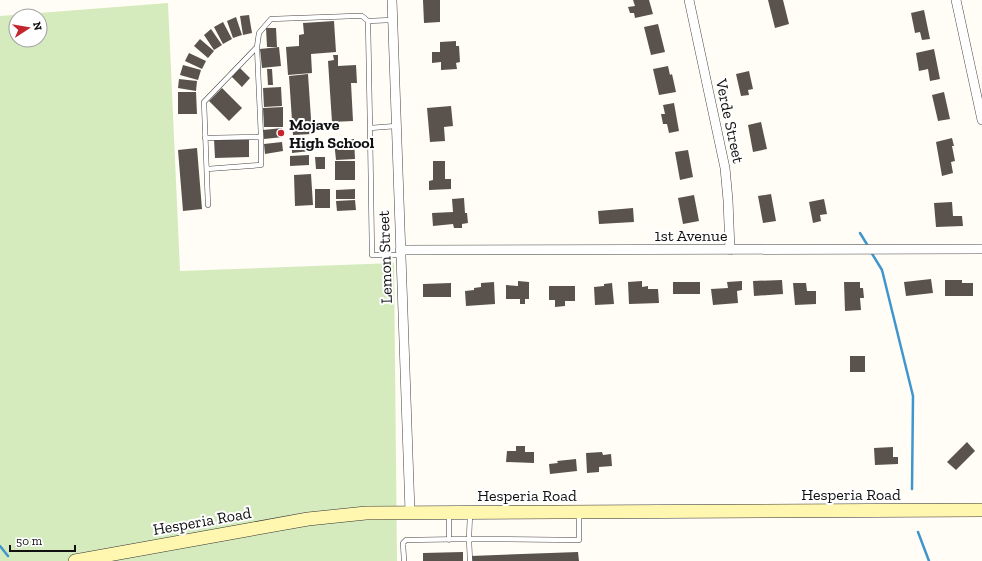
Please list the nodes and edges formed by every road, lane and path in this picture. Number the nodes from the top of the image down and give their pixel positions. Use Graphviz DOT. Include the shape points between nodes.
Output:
graph roads {
  1 [pos="392,0"];
  2 [pos="689,0"];
  3 [pos="956,0"];
  4 [pos="392,20"];
  5 [pos="368,21"];
  6 [pos="257,47"];
  7 [pos="982,120"];
  8 [pos="396,126"];
  9 [pos="370,128"];
  10 [pos="261,137"];
  11 [pos="205,138"];
  12 [pos="207,169"];
  13 [pos="208,205"];
  14 [pos="982,249"];
  15 [pos="730,250"];
  16 [pos="400,253"];
  17 [pos="982,510"];
  18 [pos="410,512"];
  19 [pos="449,512"];
  20 [pos="470,512"];
  21 [pos="579,512"];
  22 [pos="469,539"];
  23 [pos="449,540"];
  24 [pos="75,561"];
  25 [pos="404,561"];
  26 [pos="470,561"];
  1 -- 4 [label="street, Lemon Street"];
  2 -- 15 [label="street, Verde Street" via="726,168"];
  3 -- 7 [label="street"];
  4 -- 5 [label="lane"];
  4 -- 8 [label="street, Lemon Street"];
  5 -- 6 [label="lane" via="362,16 271,19 259,33"];
  5 -- 9 [label="lane"];
  6 -- 10 [label="lane"];
  6 -- 11 [label="lane" via="204,102"];
  8 -- 9 [label="lane"];
  8 -- 16 [label="street, Lemon Street"];
  9 -- 16 [label="lane" via="372,255"];
  10 -- 11 [label="lane"];
  10 -- 12 [label="lane" via="261,165"];
  11 -- 12 [label="lane"];
  12 -- 13 [label="lane"];
  14 -- 15 [label="street, 1st Avenue"];
  15 -- 16 [label="street, 1st Avenue"];
  16 -- 18 [label="street, Lemon Street"];
  17 -- 21 [label="main road, Hesperia Road"];
  18 -- 19 [label="main road, Hesperia Road"];
  18 -- 24 [label="main road, Hesperia Road" via="366,513 308,519"];
  19 -- 20 [label="main road, Hesperia Road"];
  19 -- 23 [label="lane"];
  20 -- 21 [label="main road, Hesperia Road"];
  20 -- 22 [label="lane"];
  21 -- 22 [label="lane" via="579,540"];
  22 -- 23 [label="lane"];
  22 -- 26 [label="lane"];
  23 -- 25 [label="lane" via="406,540 403,543"];
}
